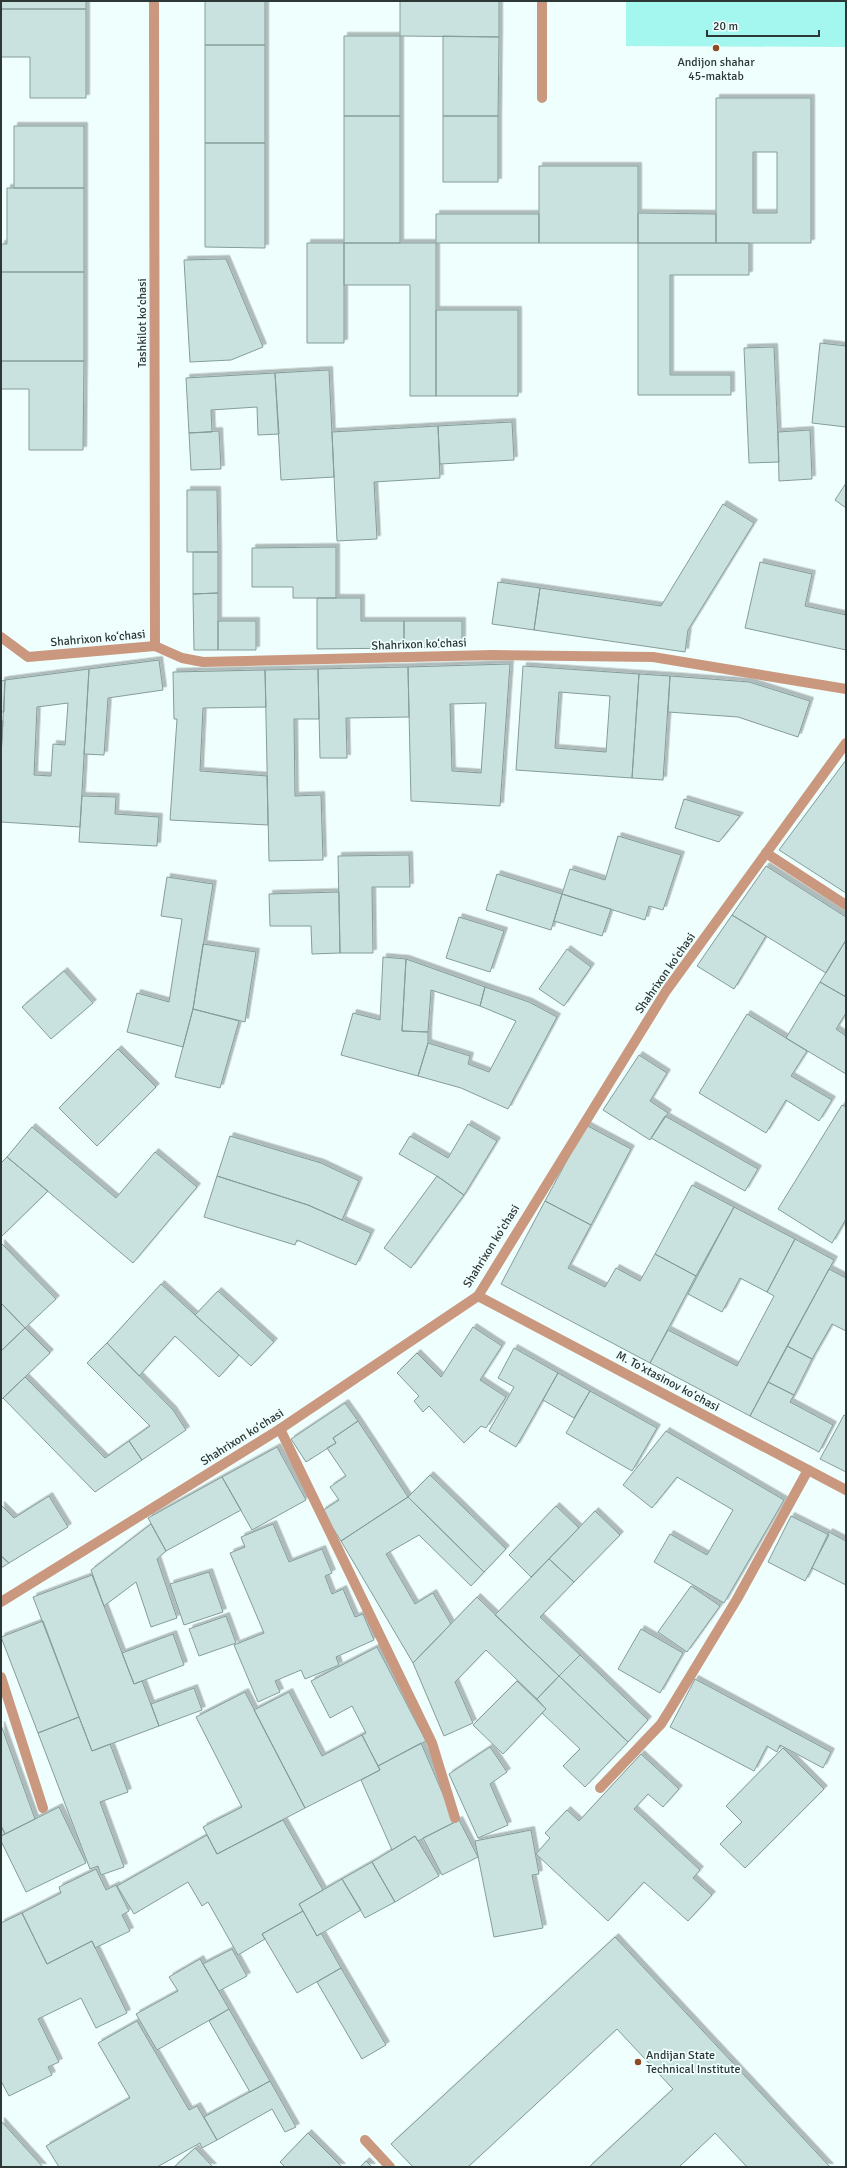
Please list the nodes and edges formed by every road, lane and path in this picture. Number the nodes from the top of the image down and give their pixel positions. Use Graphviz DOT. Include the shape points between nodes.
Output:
graph roads {
  1 [pos="154,1"];
  2 [pos="542,1"];
  3 [pos="542,98"];
  4 [pos="1,637"];
  5 [pos="155,646"];
  6 [pos="846,689"];
  7 [pos="846,743"];
  8 [pos="766,853"];
  9 [pos="846,905"];
  10 [pos="478,1296"];
  11 [pos="280,1429"];
  12 [pos="808,1470"];
  13 [pos="846,1490"];
  14 [pos="1,1602"];
  15 [pos="1,1677"];
  16 [pos="600,1788"];
  17 [pos="43,1808"];
  18 [pos="455,1818"];
  19 [pos="364,2140"];
  20 [pos="390,2167"];
  1 -- 5 [label="street, Tashkilot koʻchasi"];
  2 -- 3 [label="street"];
  4 -- 5 [label="street, Shahrixon koʻchasi" via="28,657"];
  5 -- 6 [label="street, Shahrixon koʻchasi" via="182,658 203,662 492,655 653,657"];
  7 -- 8 [label="street, Shahrixon koʻchasi"];
  8 -- 9 [label="street"];
  8 -- 10 [label="street, Shahrixon koʻchasi" via="666,991"];
  10 -- 11 [label="street, Shahrixon koʻchasi"];
  10 -- 12 [label="street, M. Toʻxtasinov koʻchasi"];
  11 -- 14 [label="street, Shahrixon koʻchasi"];
  11 -- 18 [label="street" via="432,1743"];
  12 -- 13 [label="street, M. Toʻxtasinov koʻchasi"];
  12 -- 16 [label="street" via="737,1600 672,1708 661,1724"];
  15 -- 17 [label="street"];
  19 -- 20 [label="street"];
}
